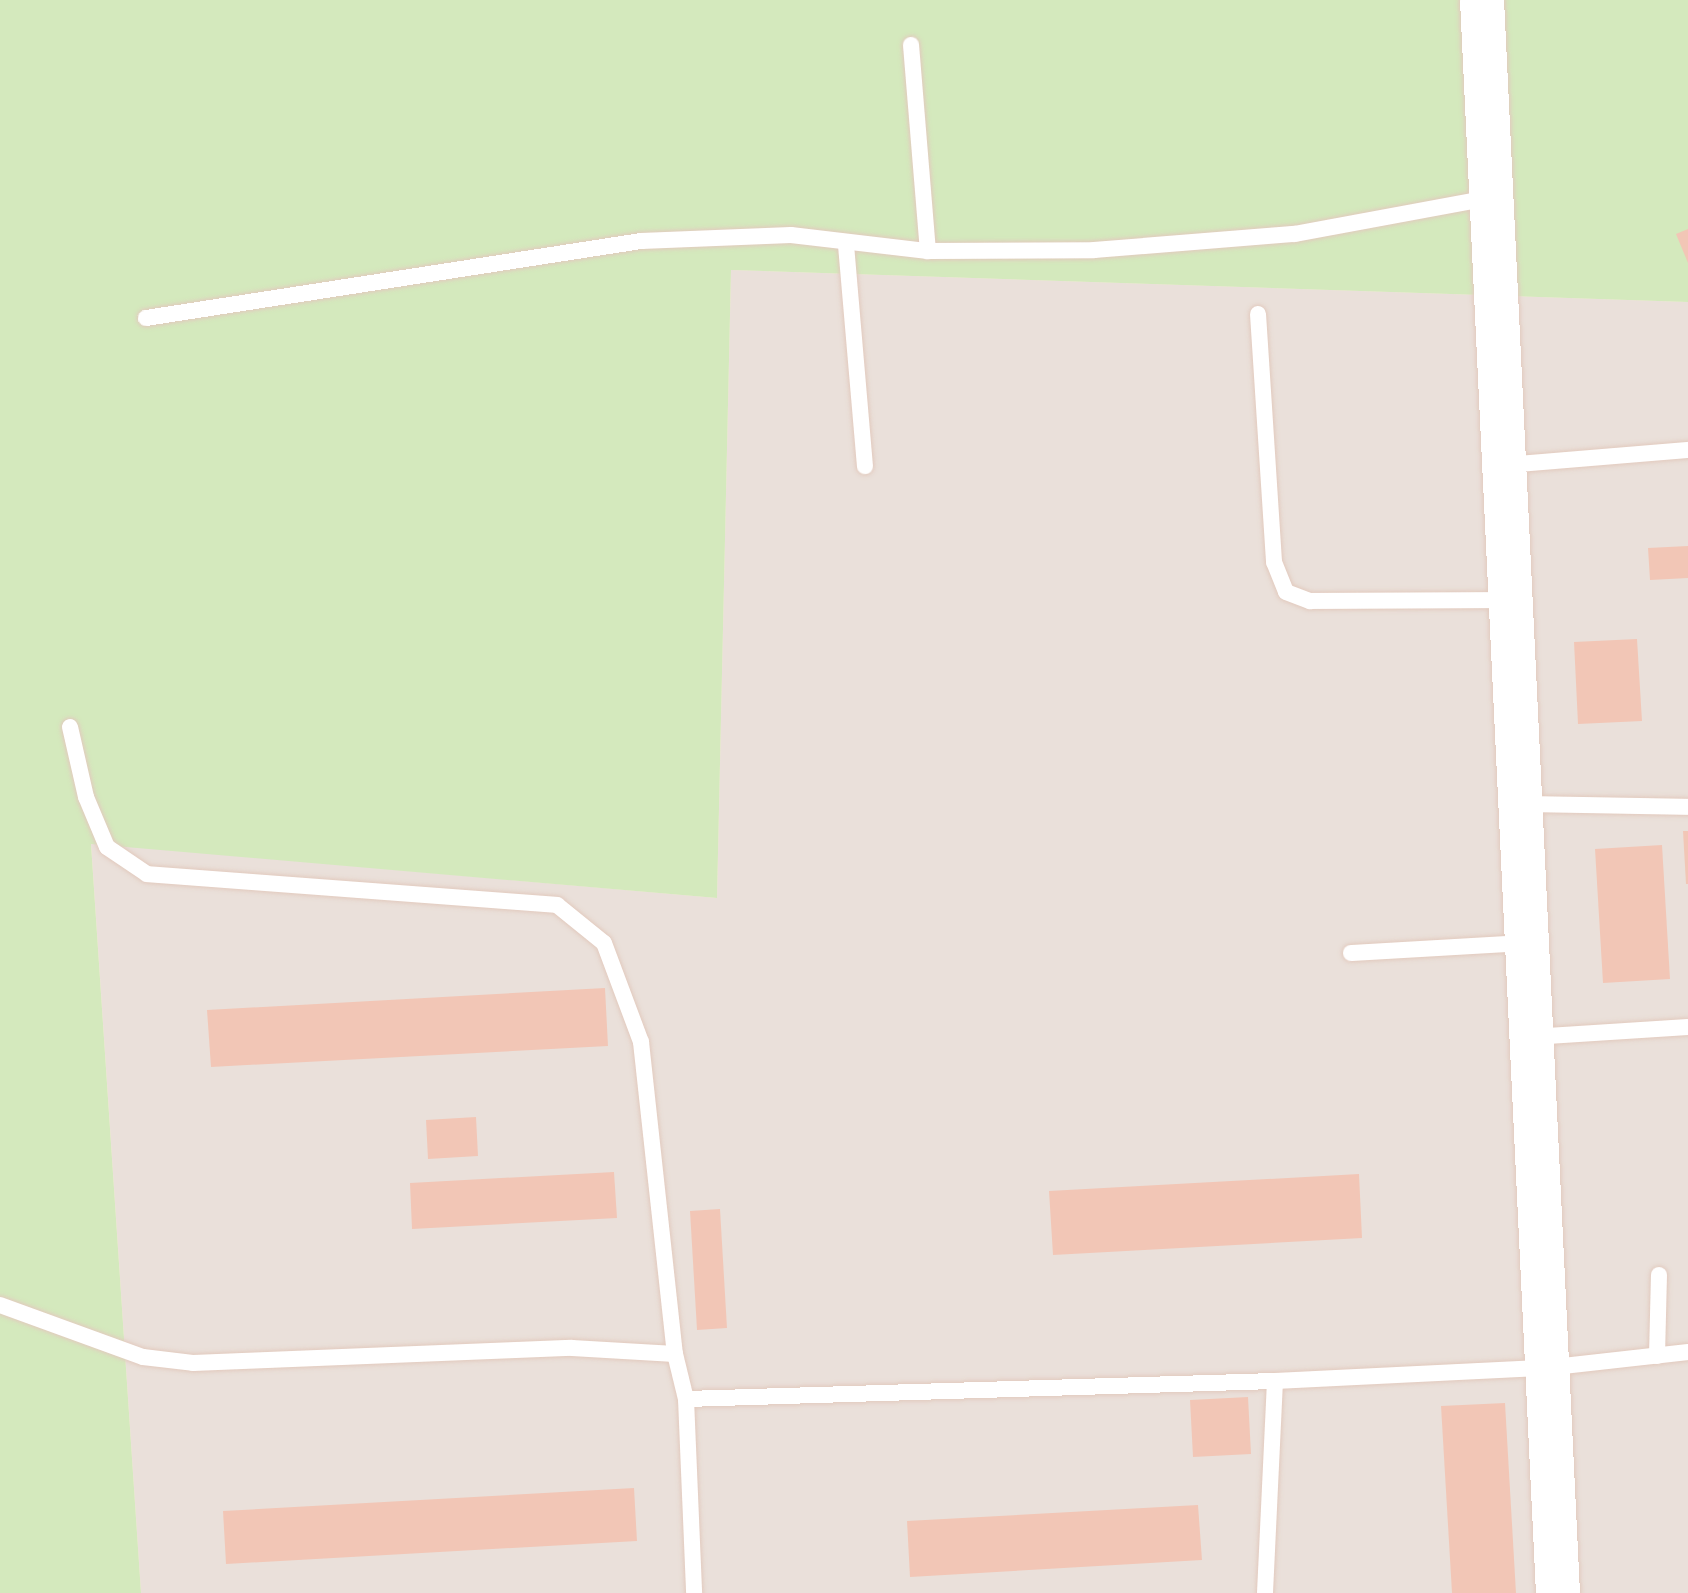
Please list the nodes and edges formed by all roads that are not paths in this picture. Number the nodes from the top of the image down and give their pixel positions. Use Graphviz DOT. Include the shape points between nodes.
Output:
graph roads {
  1 [pos="1482,0"];
  2 [pos="911,45"];
  3 [pos="1491,198"];
  4 [pos="846,245"];
  5 [pos="928,251"];
  6 [pos="1258,314"];
  7 [pos="146,318"];
  8 [pos="1688,450"];
  9 [pos="1503,465"];
  10 [pos="865,466"];
  11 [pos="1510,600"];
  12 [pos="70,727"];
  13 [pos="1519,804"];
  14 [pos="1688,807"];
  15 [pos="1526,943"];
  16 [pos="1351,953"];
  17 [pos="1688,1027"];
  18 [pos="1530,1037"];
  19 [pos="1659,1275"];
  20 [pos="0,1305"];
  21 [pos="1688,1352"];
  22 [pos="675,1354"];
  23 [pos="1657,1356"];
  24 [pos="1545,1368"];
  25 [pos="1275,1381"];
  26 [pos="686,1399"];
  27 [pos="694,1593"];
  28 [pos="1265,1593"];
  29 [pos="1558,1593"];
  1 -- 3 [label="main road"];
  2 -- 5 [label="lane"];
  3 -- 5 [label="lane" via="1209,245"];
  3 -- 9 [label="main road"];
  4 -- 5 [label="lane"];
  4 -- 7 [label="lane" via="791,235 641,241"];
  4 -- 10 [label="lane"];
  6 -- 11 [label="lane" via="1274,562 1286,592 1310,601"];
  8 -- 9 [label="lane"];
  9 -- 11 [label="main road"];
  11 -- 13 [label="main road"];
  12 -- 22 [label="lane" via="86,797 107,847 147,874 557,905 604,943 641,1042"];
  13 -- 14 [label="lane"];
  13 -- 15 [label="main road"];
  15 -- 16 [label="lane"];
  15 -- 18 [label="main road"];
  17 -- 18 [label="lane"];
  18 -- 24 [label="main road"];
  19 -- 23 [label="lane"];
  20 -- 22 [label="lane" via="143,1357 193,1363 572,1348"];
  21 -- 23 [label="lane"];
  22 -- 26 [label="lane"];
  23 -- 24 [label="lane"];
  24 -- 25 [label="lane"];
  24 -- 29 [label="main road"];
  25 -- 26 [label="lane"];
  25 -- 28 [label="lane"];
  26 -- 27 [label="lane"];
}
